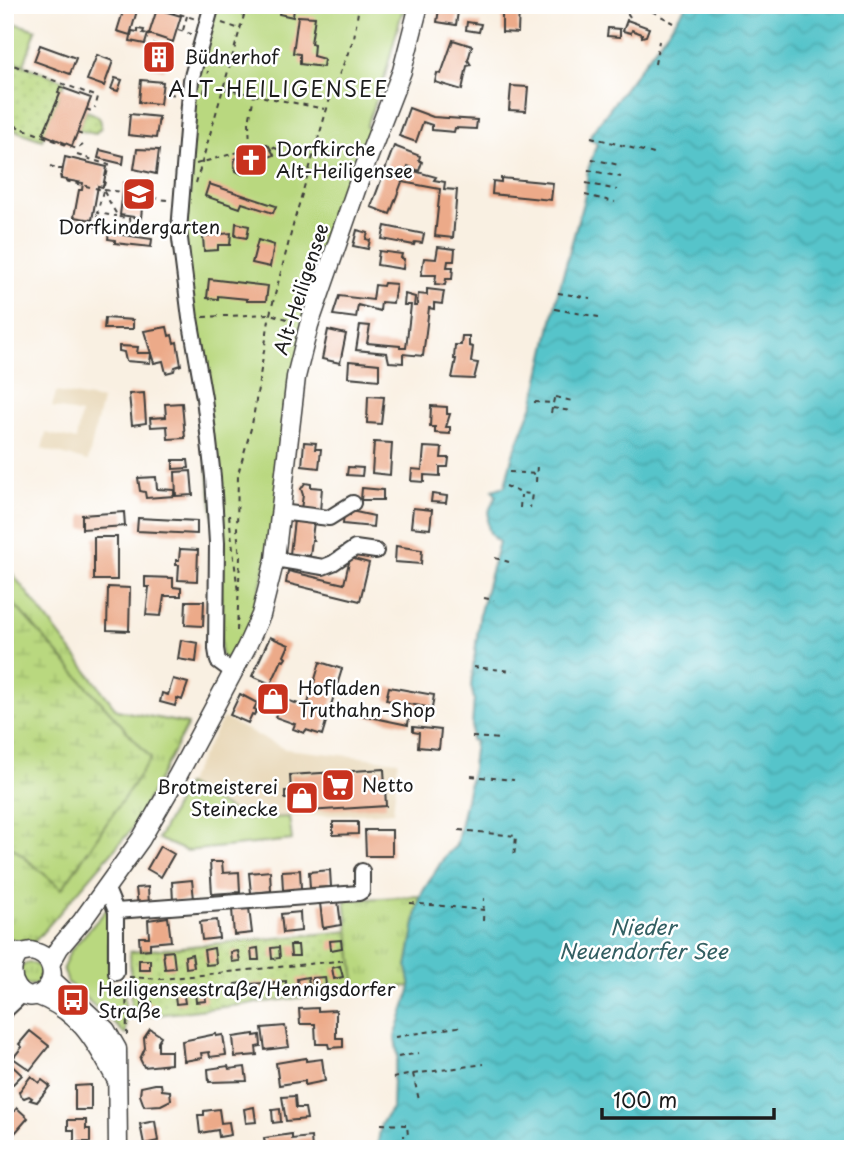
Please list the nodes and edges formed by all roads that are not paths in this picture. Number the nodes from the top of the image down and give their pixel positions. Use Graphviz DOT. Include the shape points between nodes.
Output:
graph roads {
  1 [pos="419,5"];
  2 [pos="206,14"];
  3 [pos="352,503"];
  4 [pos="279,512"];
  5 [pos="376,551"];
  6 [pos="275,558"];
  7 [pos="233,672"];
  8 [pos="362,871"];
  9 [pos="102,893"];
  10 [pos="116,912"];
  11 [pos="82,914"];
  12 [pos="20,952"];
  13 [pos="51,972"];
  14 [pos="116,973"];
  15 [pos="14,985"];
  16 [pos="5,1011"];
  17 [pos="116,1079"];
  18 [pos="118,1149"];
  1 -- 4 [label="main road, Alt-Heiligensee" via="402,71 309,325 296,377"];
  2 -- 7 [label="street" via="193,69 180,201 181,260 204,398 216,513 216,649 218,661"];
  3 -- 4 [label="street" via="328,518"];
  4 -- 6 [label="main road, Alt-Heiligensee"];
  5 -- 6 [label="street" via="355,548 323,567"];
  6 -- 7 [label="main road, Alt-Heiligensee" via="261,615"];
  7 -- 9 [label="main road, Alt-Heiligensee" via="172,788"];
  8 -- 10 [label="street" via="359,893"];
  9 -- 10 [label="street"];
  9 -- 11 [label="main road"];
  10 -- 14 [label="street"];
  11 -- 12 [label="main road" via="53,937"];
  11 -- 13 [label="main road" via="59,948"];
  12 -- 13 [label="main road" via="43,955"];
  12 -- 15 [label="main road" via="10,962"];
  13 -- 15 [label="main road" via="45,990"];
  13 -- 17 [label="main road" via="113,1039 119,1063"];
  15 -- 16 [label="street"];
  15 -- 17 [label="main road" via="56,1003 85,1028"];
  17 -- 18 [label="main road"];
}
